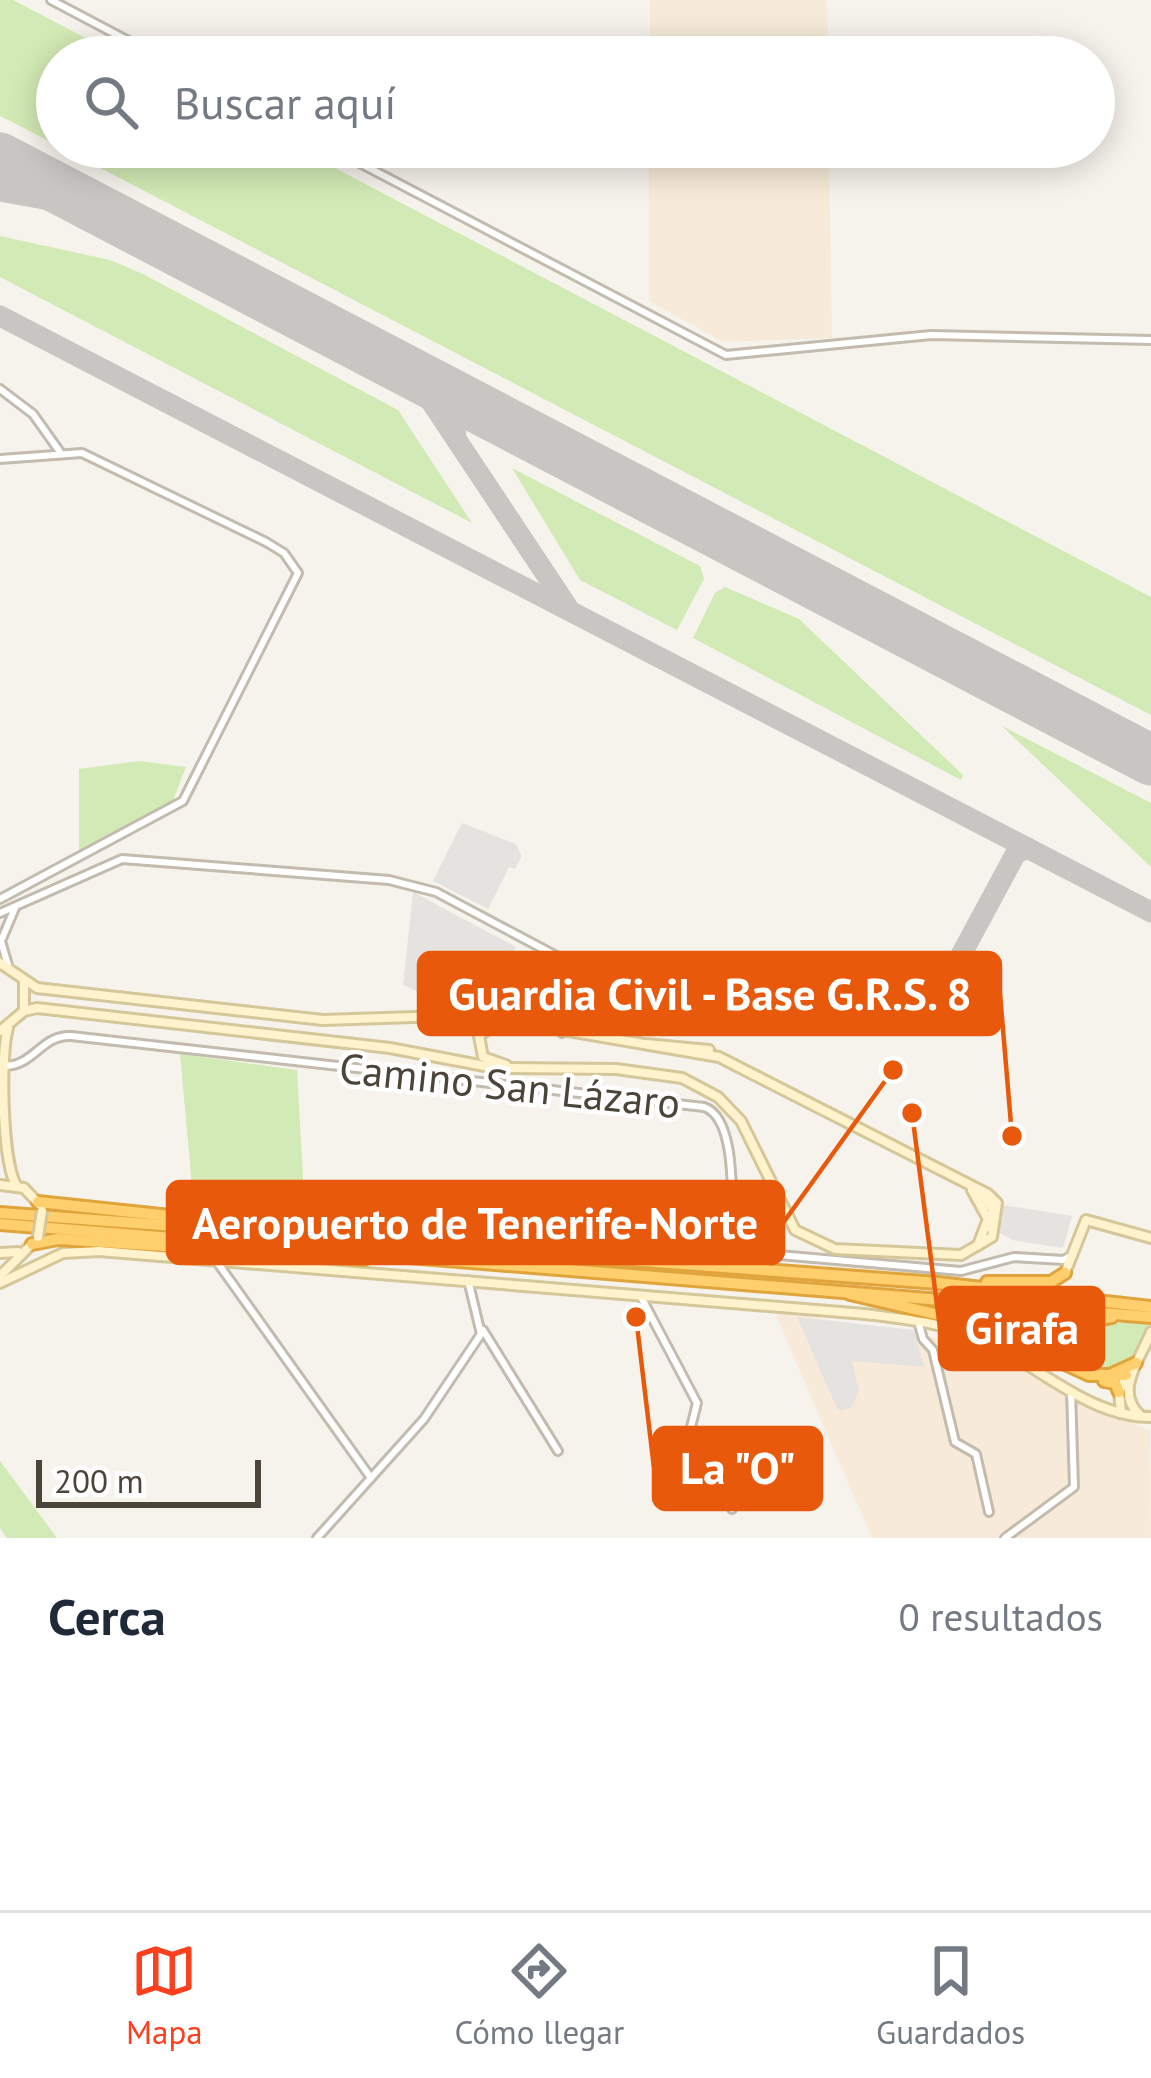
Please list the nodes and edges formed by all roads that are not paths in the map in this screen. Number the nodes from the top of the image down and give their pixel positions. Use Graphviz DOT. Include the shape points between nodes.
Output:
graph roads {
  1 [pos="51,0"];
  2 [pos="119,36"];
  3 [pos="368,168"];
  4 [pos="1151,340"];
  5 [pos="0,389"];
  6 [pos="60,452"];
  7 [pos="0,459"];
  8 [pos="0,899"];
  9 [pos="18,904"];
  10 [pos="0,913"];
  11 [pos="4,964"];
  12 [pos="24,982"];
  13 [pos="25,1011"];
  14 [pos="533,1027"];
  15 [pos="4,1029"];
  16 [pos="562,1033"];
  17 [pos="630,1043"];
  18 [pos="2,1066"];
  19 [pos="514,1067"];
  20 [pos="746,1069"];
  21 [pos="0,1185"];
  22 [pos="16,1185"];
  23 [pos="40,1207"];
  24 [pos="0,1213"];
  25 [pos="0,1225"];
  26 [pos="1151,1238"];
  27 [pos="35,1240"];
  28 [pos="380,1241"];
  29 [pos="20,1252"];
  30 [pos="0,1253"];
  31 [pos="1073,1255"];
  32 [pos="214,1259"];
  33 [pos="436,1259"];
  34 [pos="1051,1260"];
  35 [pos="1065,1274"];
  36 [pos="468,1279"];
  37 [pos="0,1280"];
  38 [pos="938,1283"];
  39 [pos="831,1289"];
  40 [pos="639,1292"];
  41 [pos="1151,1307"];
  42 [pos="1129,1314"];
  43 [pos="1151,1317"];
  44 [pos="918,1321"];
  45 [pos="483,1330"];
  46 [pos="1151,1332"];
  47 [pos="1052,1360"];
  48 [pos="1136,1364"];
  49 [pos="1071,1390"];
  50 [pos="1120,1392"];
  51 [pos="1084,1398"];
  52 [pos="1101,1406"];
  53 [pos="1073,1411"];
  54 [pos="1121,1413"];
  55 [pos="1148,1418"];
  56 [pos="558,1451"];
  57 [pos="370,1478"];
  58 [pos="732,1509"];
  59 [pos="989,1512"];
  60 [pos="317,1538"];
  61 [pos="1006,1538"];
  1 -- 2 [label="street"];
  3 -- 4 [label="street" via="718,353 931,335"];
  5 -- 6 [label="street" via="33,414"];
  6 -- 7 [label="street"];
  6 -- 8 [label="street" via="82,453 266,542 284,553 298,580 183,801"];
  9 -- 10 [label="street"];
  9 -- 11 [label="street" via="3,928"];
  9 -- 16 [label="street" via="122,859 389,880 436,892 583,973"];
  11 -- 12 [label="main road"];
  12 -- 13 [label="main road"];
  12 -- 14 [label="main road" via="306,1019 441,1013"];
  13 -- 15 [label="main road"];
  13 -- 19 [label="main road"];
  14 -- 16 [label="main road"];
  14 -- 19 [label="main road" via="493,1025 478,1036 483,1057"];
  15 -- 18 [label="main road"];
  16 -- 17 [label="main road"];
  17 -- 20 [label="main road"];
  17 -- 20 [label="main road" via="705,1049"];
  18 -- 22 [label="main road"];
  18 -- 34 [label="street, Camino San Lázaro" via="25,1064 54,1037 71,1036 709,1108 727,1129 734,1238 744,1252 961,1271 1014,1257"];
  19 -- 20 [label="main road" via="638,1070 693,1082 741,1121 779,1206 804,1237 843,1250 938,1257 972,1251 985,1235 983,1202 967,1185"];
  21 -- 22 [label="main road"];
  22 -- 23 [label="main road"];
  23 -- 27 [label="main road, bridge"];
  23 -- 28 [label="highway" via="355,1231"];
  24 -- 28 [label="highway"];
  25 -- 33 [label="highway"];
  26 -- 31 [label="main road" via="1086,1220"];
  27 -- 29 [label="main road"];
  27 -- 33 [label="highway"];
  28 -- 38 [label="highway"];
  29 -- 30 [label="main road"];
  29 -- 37 [label="main road"];
  31 -- 34 [label="street, Camino San Lázaro"];
  31 -- 35 [label="main road"];
  32 -- 36 [label="main road"];
  32 -- 37 [label="main road" via="75,1251"];
  32 -- 57 [label="street"];
  33 -- 39 [label="highway"];
  34 -- 35 [label="street"];
  35 -- 38 [label="highway" via="1045,1282"];
  36 -- 40 [label="main road"];
  36 -- 45 [label="street"];
  38 -- 41 [label="highway"];
  39 -- 42 [label="highway"];
  39 -- 47 [label="highway" via="966,1320"];
  40 -- 44 [label="main road"];
  40 -- 58 [label="street" via="697,1403 689,1435"];
  42 -- 43 [label="highway"];
  42 -- 48 [label="highway" via="1087,1321 1066,1346 1086,1371"];
  44 -- 49 [label="main road" via="985,1341"];
  44 -- 59 [label="street" via="956,1442 976,1454"];
  45 -- 56 [label="street"];
  45 -- 57 [label="street" via="424,1419"];
  46 -- 48 [label="main road"];
  47 -- 48 [label="highway" via="1089,1375"];
  47 -- 50 [label="highway" via="1115,1383"];
  48 -- 50 [label="main road"];
  48 -- 55 [label="main road" via="1128,1402"];
  49 -- 51 [label="main road"];
  49 -- 53 [label="street"];
  50 -- 52 [label="main road"];
  50 -- 54 [label="main road"];
  51 -- 52 [label="main road"];
  51 -- 53 [label="street"];
  52 -- 54 [label="main road"];
  53 -- 61 [label="street" via="1074,1487"];
  54 -- 55 [label="main road"];
  57 -- 60 [label="street"];
}
